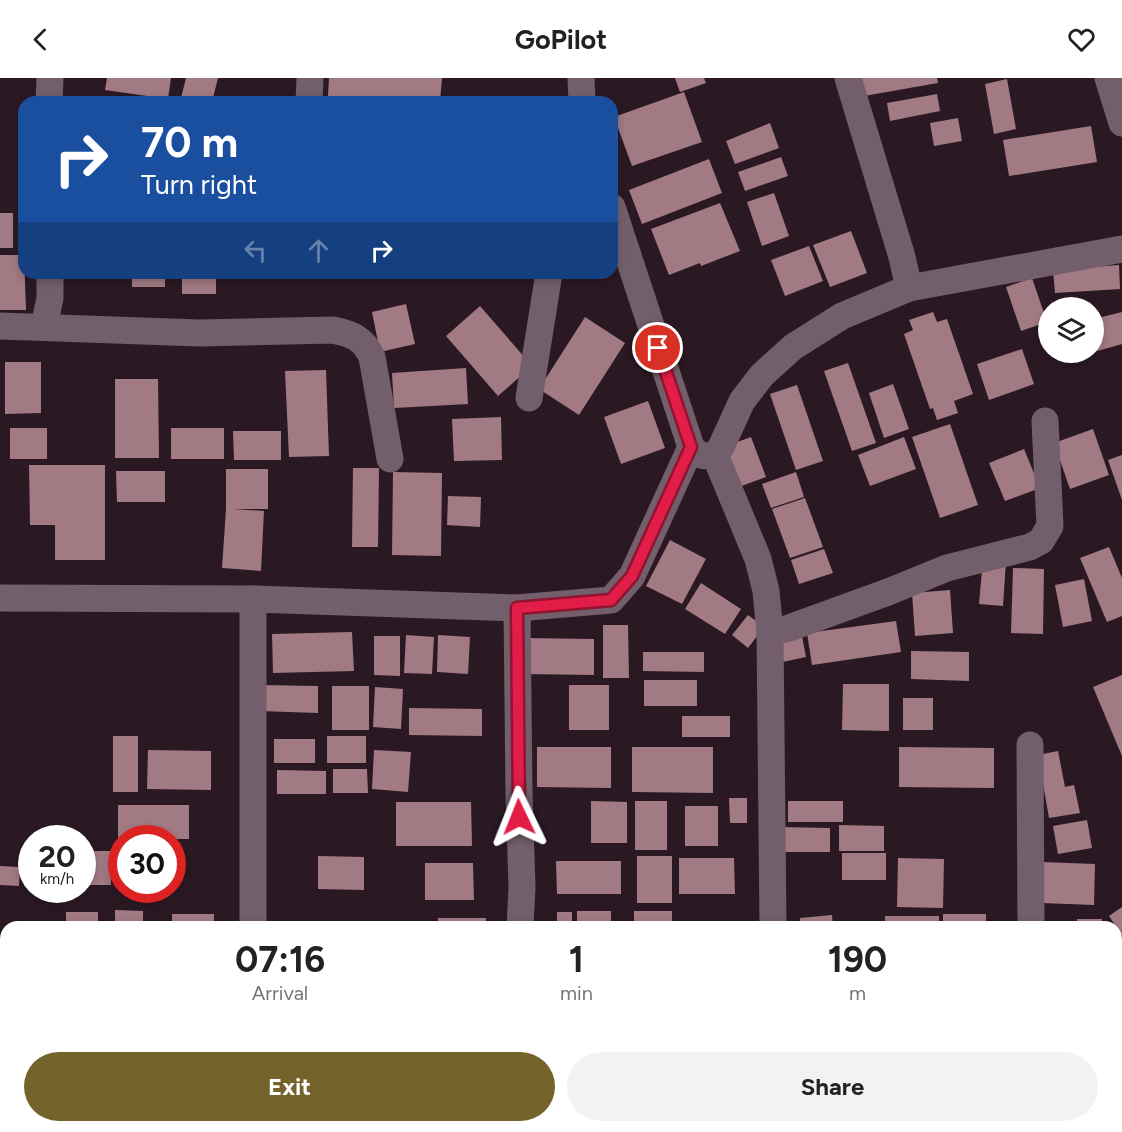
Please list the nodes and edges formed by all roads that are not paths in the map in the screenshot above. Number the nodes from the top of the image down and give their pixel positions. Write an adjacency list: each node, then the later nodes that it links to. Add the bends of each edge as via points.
1 (50, 78): 6 (street)
2 (310, 78): 7 (street)
3 (581, 78): 8 (street)
4 (848, 78): 14 (street)
5 (1108, 78): 9 (street)
6 (49, 96)
7 (309, 96)
8 (582, 96)
9 (1122, 123)
10 (618, 223): 19 (street)
11 (1122, 249): 14 (street)
12 (50, 279): 16 (street)
13 (548, 279): 17 (street)
14 (909, 288): 19 (street, via 842,316 793,347 762,375 742,401 721,447)
15 (0, 326): 16 (street)
16 (44, 327): 20 (street, via 200,333 333,330 354,335 372,357)
17 (529, 398)
18 (1045, 421): 24 (street, via 1050,526 1041,541 947,567)
19 (703, 451): 23 (street, via 632,576 611,600); 24 (street, via 758,559)
20 (390, 459)
21 (0, 598): 22 (street)
22 (253, 599): 23 (street); 26 (street)
23 (517, 608): 27 (street)
24 (770, 633): 28 (street)
25 (1030, 745): 29 (street)
26 (253, 921)
27 (520, 921)
28 (773, 921)
29 (1031, 921)

